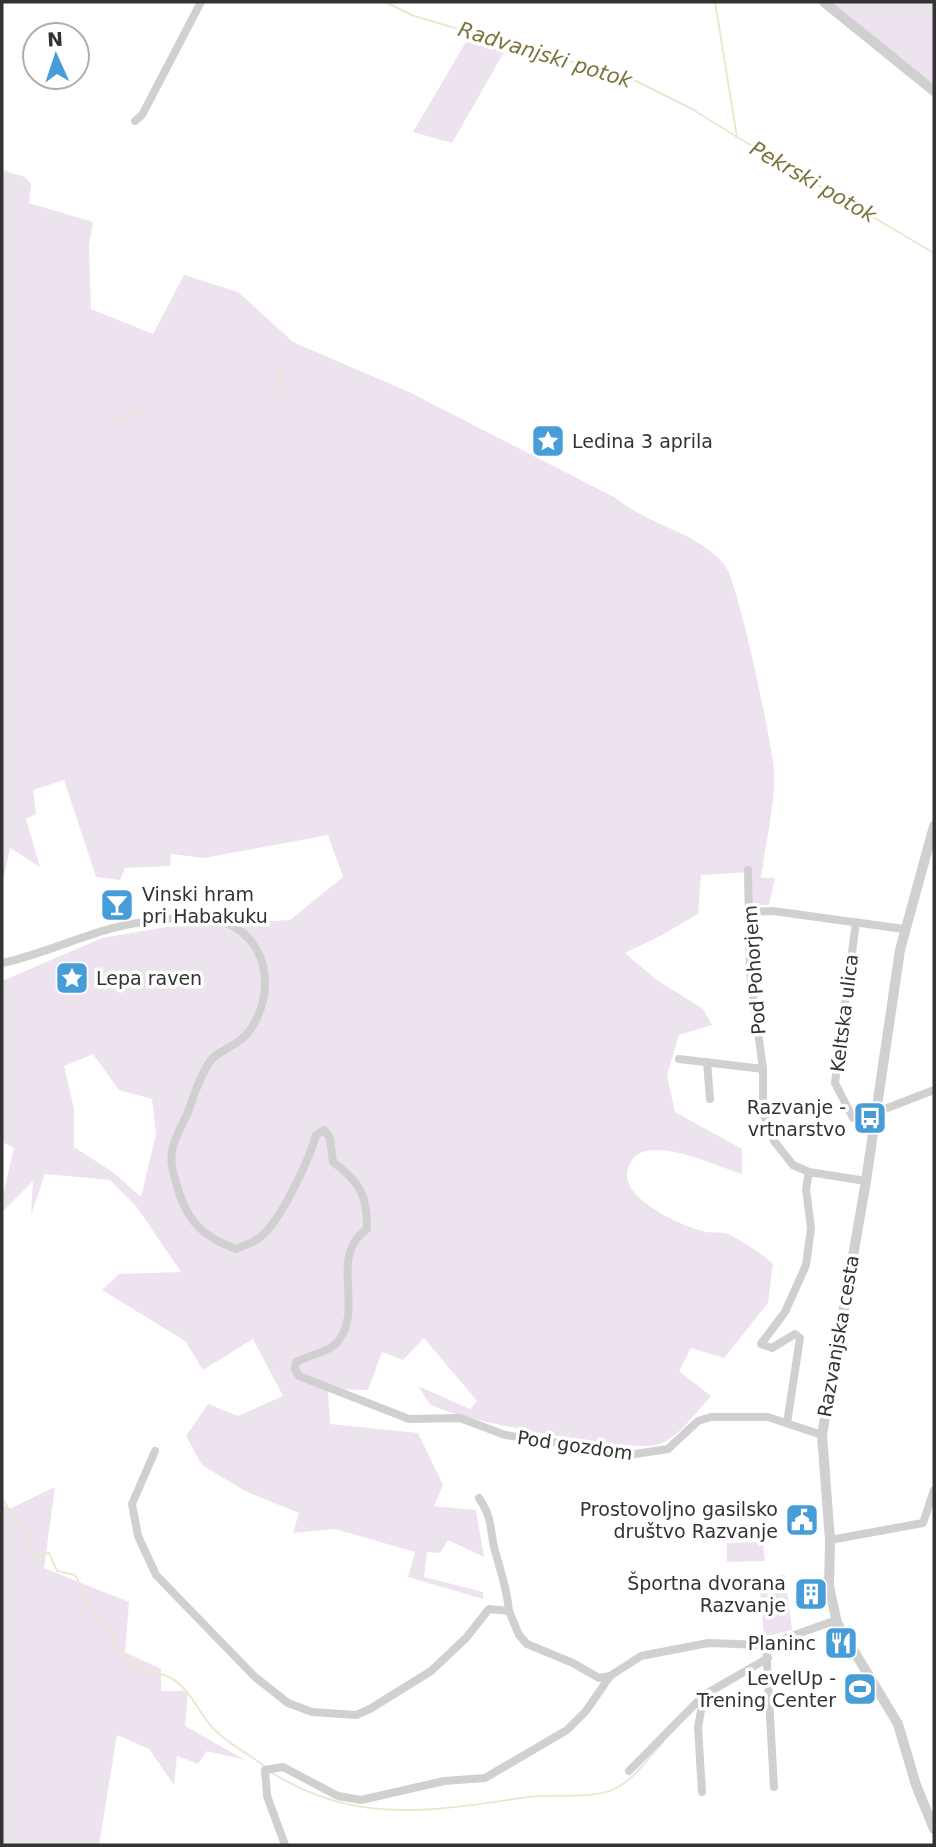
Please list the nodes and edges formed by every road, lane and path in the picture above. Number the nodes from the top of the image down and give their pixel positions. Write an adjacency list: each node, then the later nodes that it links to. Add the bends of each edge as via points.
1 (201, 2): 4 (street)
2 (824, 2): 3 (street)
3 (934, 91)
4 (135, 121)
5 (934, 826): 9 (street, Razvanjska cesta)
6 (748, 870): 7 (street, Pod Pohorjem)
7 (748, 912): 8 (street); 13 (street, Pod Pohorjem, via 750,972)
8 (856, 922): 9 (street); 16 (street, Keltska ulica, via 835,1083 853,1118)
9 (904, 929): 16 (street, Razvanjska cesta)
10 (2, 963): 19 (street, Pod gozdom, via 109,928 143,922 208,918 245,933 264,965 266,995 244,1041 210,1060 172,1150 172,1168 183,1210 202,1232 236,1249 258,1240 273,1223 312,1152 316,1135 324,1130 330,1138 332,1162 355,1178 367,1209 367,1229 357,1236 347,1256 346,1325 338,1342 296,1362 299,1376 409,1419 460,1418 505,1435 635,1454 668,1449 698,1421 711,1417 768,1417)
11 (679, 1059): 12 (street)
12 (707, 1062): 13 (street); 15 (street)
13 (763, 1069): 17 (street, Pod Pohorjem, via 763,1113 774,1141 793,1166)
14 (934, 1090): 16 (street)
15 (710, 1099)
16 (877, 1113): 18 (street, Razvanjska cesta)
17 (808, 1172): 18 (street, Pod Pohorjem); 19 (street, via 808,1255 785,1312 761,1344 772,1348 795,1334 800,1338)
18 (866, 1181): 20 (street, Razvanjska cesta)
19 (787, 1423): 20 (street, Pod gozdom)
20 (822, 1435): 24 (street, Razvanjska cesta)
21 (155, 1451): 25 (street, via 132,1504 138,1536 156,1576 255,1677 288,1703 312,1712 356,1715 431,1671 466,1639 489,1609)
22 (934, 1490): 24 (street, via 923,1523)
23 (479, 1498): 25 (street, via 494,1531)
24 (830, 1539): 26 (street, Razvanjska cesta)
25 (509, 1611): 29 (street, via 527,1644 599,1678)
26 (834, 1622): 27 (street); 34 (street, Razvanjska cesta, via 898,1724 916,1785)
27 (766, 1645): 28 (street); 29 (street, via 687,1645 641,1656)
28 (768, 1658): 30 (street); 32 (street)
29 (610, 1676): 36 (street, via 586,1711 566,1730 485,1778 444,1781 361,1800 338,1796 283,1767 269,1769 267,1796)
30 (704, 1695): 31 (street); 33 (street, via 698,1727)
31 (629, 1771)
32 (774, 1787)
33 (702, 1792)
34 (933, 1818): 35 (street, Razvanjska cesta)
35 (934, 1829)
36 (285, 1845)

